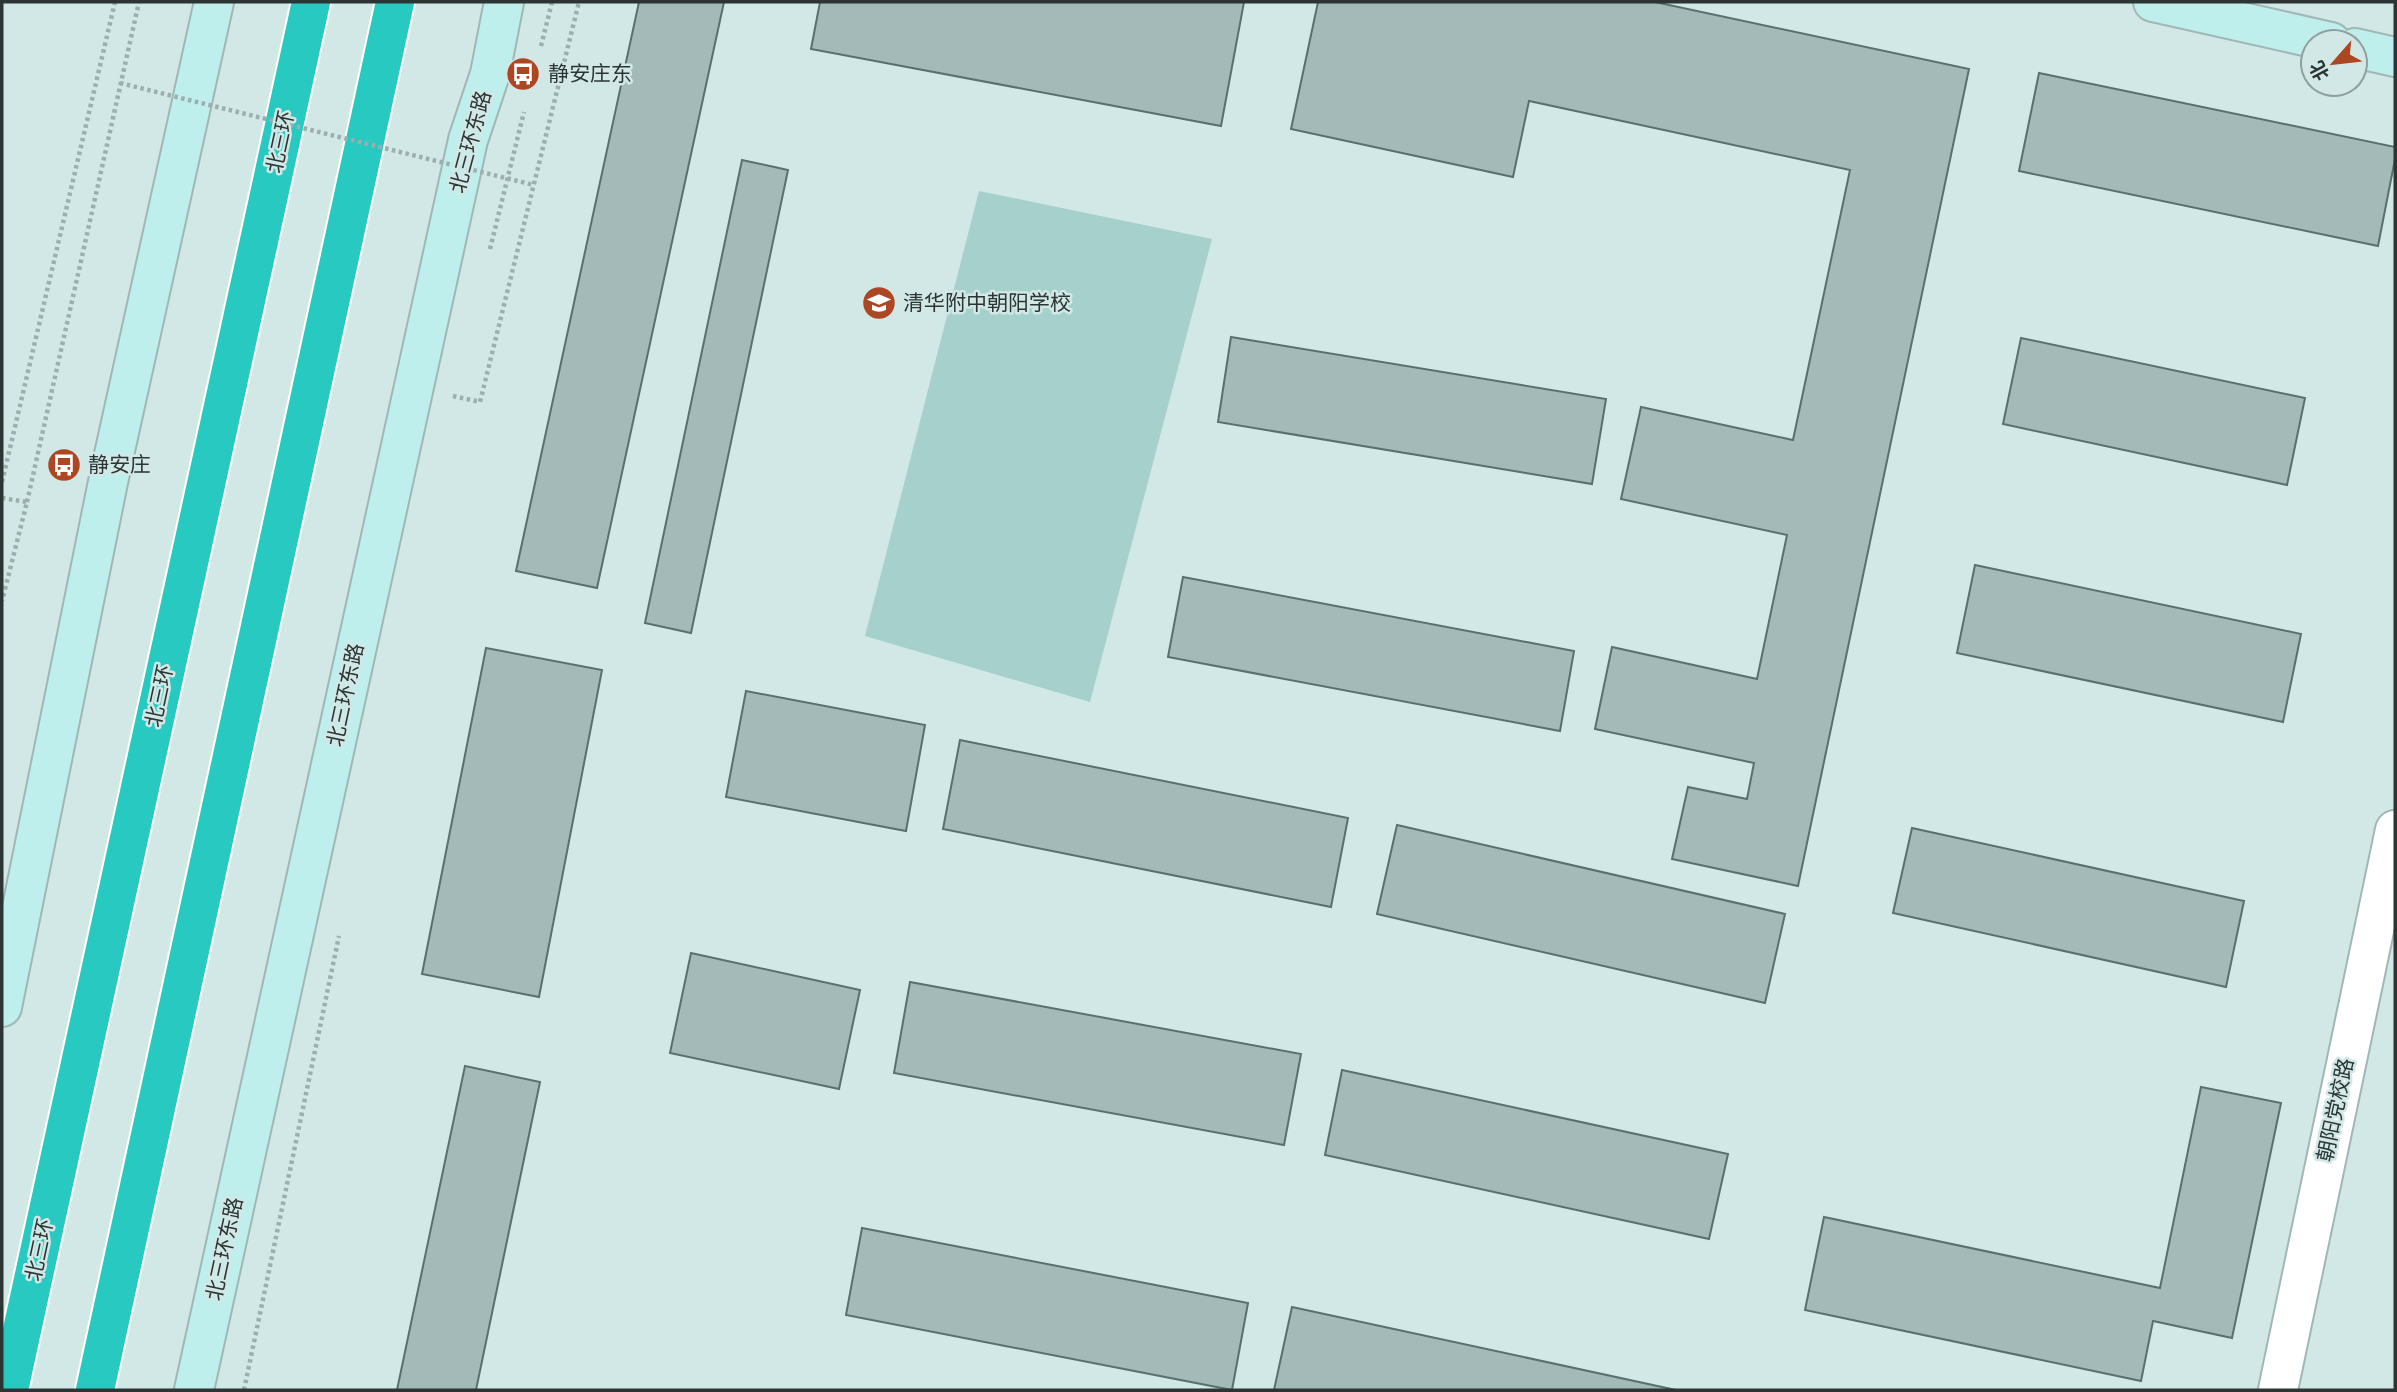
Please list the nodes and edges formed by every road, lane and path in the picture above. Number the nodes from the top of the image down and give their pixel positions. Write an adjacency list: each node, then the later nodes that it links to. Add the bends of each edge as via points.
1 (115, 2): 22 (path)
2 (139, 2): 15 (path)
3 (214, 2): 27 (street, via 108,482)
4 (311, 2): 28 (highway, 北三环)
5 (408, 2): 10 (highway)
6 (504, 2): 30 (street, 北三环东路, via 490,74 468,139)
7 (552, 2): 12 (path)
8 (579, 2): 17 (path)
9 (2153, 2): 11 (street)
10 (391, 20): 29 (highway)
11 (2299, 35)
12 (540, 51)
13 (2369, 51): 14 (street)
14 (2395, 57)
15 (120, 83): 17 (path, bridge); 24 (path)
16 (527, 100): 18 (path)
17 (534, 184): 21 (path)
18 (488, 254)
19 (456, 383): 20 (path)
20 (453, 396)
21 (480, 402)
22 (2, 482)
23 (2, 498): 24 (path)
24 (27, 502): 25 (path)
25 (2, 601)
26 (2395, 830): 31 (street, 朝阳党校路)
27 (2, 1007)
28 (9, 1390)
29 (95, 1390)
30 (194, 1390)
31 (2278, 1390)

